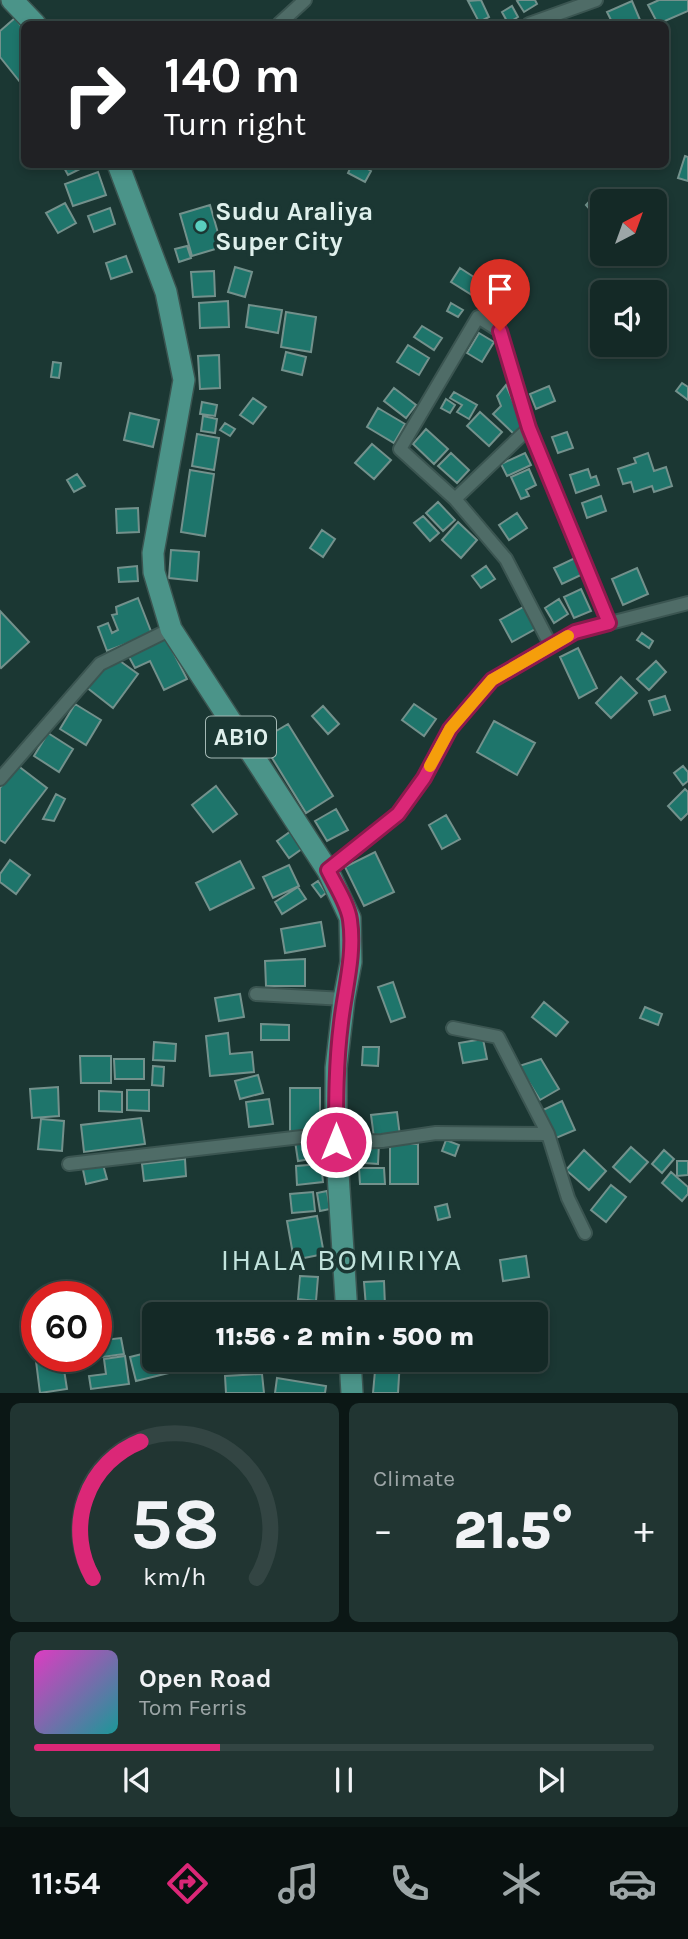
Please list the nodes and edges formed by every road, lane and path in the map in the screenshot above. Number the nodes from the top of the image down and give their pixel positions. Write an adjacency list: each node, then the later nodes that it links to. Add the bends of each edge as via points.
1 (12, 0): 4 (main road)
2 (305, 0): 5 (street)
3 (596, 0): 6 (street)
4 (32, 21)
5 (282, 21)
6 (536, 21)
7 (120, 168): 12 (main road, AB10, via 166,292 184,380 153,553)
8 (529, 428): 9 (street); 9 (street, via 500,331 478,317 400,449); 11 (street)
9 (455, 499): 13 (street, via 506,559)
10 (688, 603): 11 (street)
11 (609, 623): 13 (street, via 575,632)
12 (171, 629): 14 (street, via 100,664); 15 (main road, AB10)
13 (551, 646): 15 (street, via 492,680 450,729 398,814)
14 (0, 779)
15 (328, 870): 17 (main road, AB10, via 350,918 351,962)
16 (256, 994): 17 (street)
17 (344, 999): 20 (main road, AB10, via 336,1068)
18 (453, 1028): 19 (street, via 498,1037)
19 (548, 1134): 20 (street, via 436,1133 382,1141); 22 (street)
20 (336, 1138): 21 (street); 23 (main road, AB10)
21 (69, 1164)
22 (584, 1233)
23 (346, 1302)
24 (350, 1372): 25 (main road)
25 (352, 1393)

